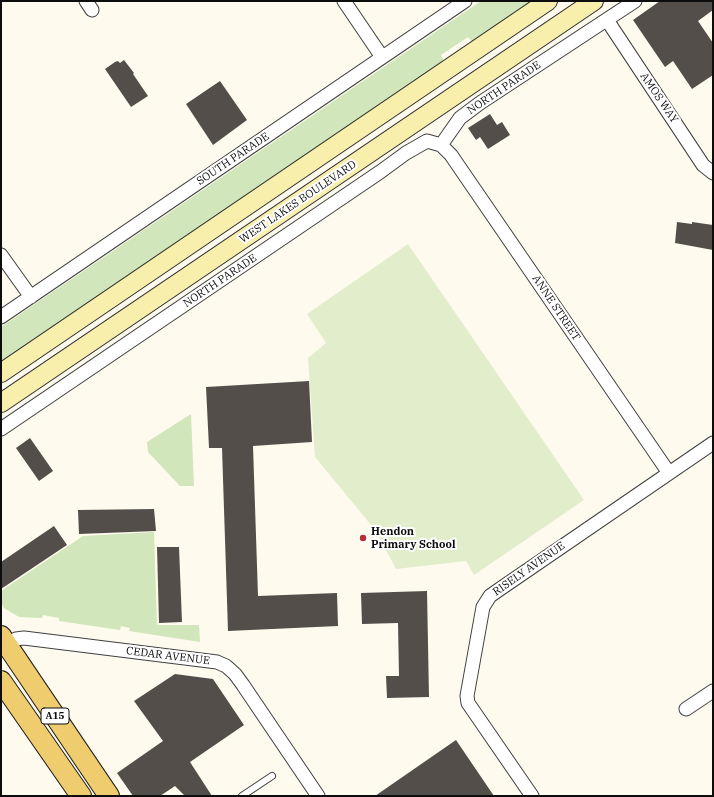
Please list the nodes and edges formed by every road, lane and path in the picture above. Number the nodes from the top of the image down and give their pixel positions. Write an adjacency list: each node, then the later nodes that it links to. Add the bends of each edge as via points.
1 (344, 1): 7 (street)
2 (465, 1): 7 (street, SOUTH PARADE)
3 (548, 1): 15 (main road)
4 (594, 1): 9 (main road, WEST LAKES BOULEVARD)
5 (635, 1): 6 (street, NORTH PARADE)
6 (607, 20): 8 (street, NORTH PARADE, via 465,114); 11 (street, AMOS WAY, via 703,165)
7 (382, 57): 13 (street, SOUTH PARADE)
8 (441, 145): 10 (street, NORTH PARADE, via 427,141); 21 (street, ANNE STREET, via 451,155)
9 (353, 165): 10 (street); 16 (main road, WEST LAKES BOULEVARD)
10 (380, 172): 17 (street, NORTH PARADE)
11 (713, 173)
12 (1, 255): 13 (street)
13 (30, 297): 14 (street, SOUTH PARADE)
14 (1, 317)
15 (1, 373)
16 (36, 380): 17 (street); 18 (main road, WEST LAKES BOULEVARD)
17 (60, 390): 19 (street, NORTH PARADE)
18 (1, 403)
19 (1, 430)
20 (713, 443): 21 (street, RISELY AVENUE)
21 (669, 473): 31 (street, RISELY AVENUE, via 490,596 483,606 466,696 468,703)
22 (3, 642): 28 (main road, A15); 30 (street, CEDAR AVENUE, via 24,638 217,662 226,666 243,685)
23 (1, 681): 27 (main road, A15)
24 (713, 690): 25 (street)
25 (686, 709)
26 (272, 776): 29 (lane)
27 (81, 796)
28 (110, 796)
29 (242, 796)
30 (318, 796)
31 (532, 796)

